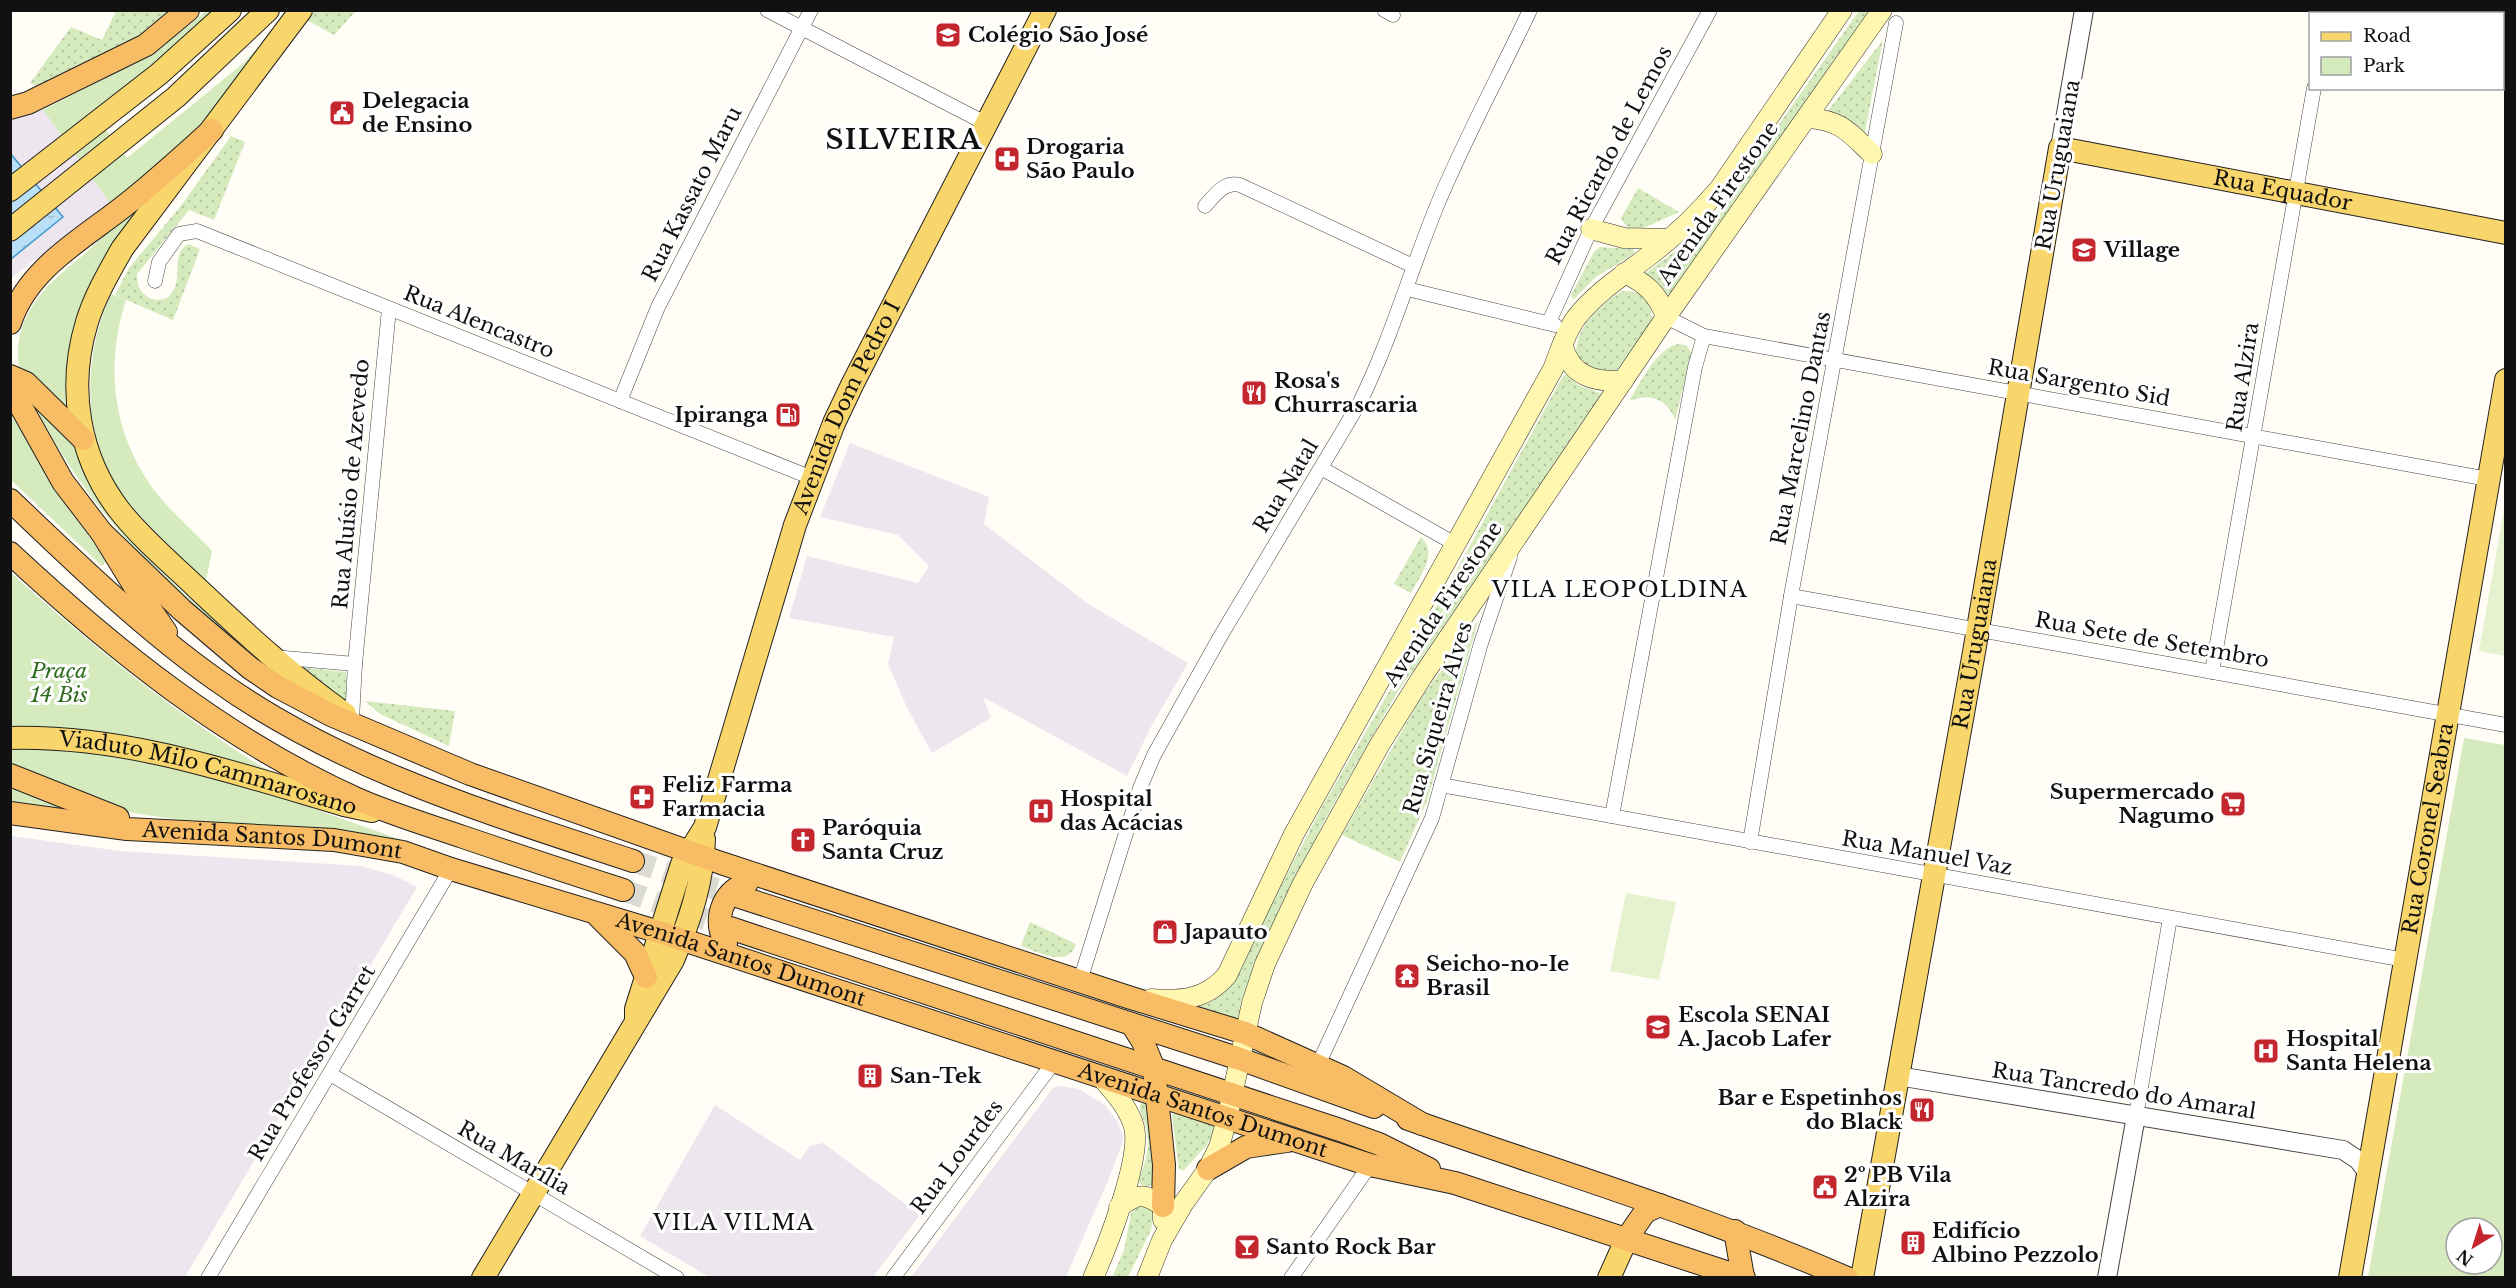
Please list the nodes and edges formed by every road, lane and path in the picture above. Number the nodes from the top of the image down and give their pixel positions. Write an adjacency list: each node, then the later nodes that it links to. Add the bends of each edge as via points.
1 (188, 10): 15 (highway, via 146,45)
2 (230, 10): 21 (main road, via 119,106)
3 (268, 10): 25 (main road, via 136,131)
4 (301, 10): 18 (main road)
5 (767, 10): 13 (street)
6 (811, 10): 13 (street, Rua Kassato Maru)
7 (1045, 10): 17 (main road, Avenida Dom Pedro I)
8 (1530, 10): 28 (street, Rua Natal, via 1447,182)
9 (1710, 10): 24 (street, Rua Ricardo de Lemos)
10 (1842, 10): 27 (main road, Avenida Firestone, via 1720,188)
11 (2085, 10): 19 (street, Rua Uruguaiana)
12 (1889, 17): 16 (main road, Avenida Firestone); 20 (street, Rua Marcelino Dantas)
13 (802, 28): 17 (street); 44 (street, Rua Kassato Maru, via 658,307)
14 (2314, 90): 22 (street, Rua Alzira)
15 (16, 102)
16 (1808, 118): 20 (main road, via 1828,119 1840,125); 33 (main road, Avenida Firestone)
17 (987, 124): 48 (main road, Avenida Dom Pedro I, via 852,385)
18 (212, 130): 35 (highway, via 127,204 54,260 24,295); 46 (main road, via 122,249 95,300 81,342 77,371)
19 (2060, 148): 22 (main road, Rua Equador); 43 (main road, Rua Uruguaiana)
20 (1872, 154): 38 (street, Rua Marcelino Dantas)
21 (10, 190)
22 (2295, 193): 26 (main road, Rua Equador); 45 (street, Rua Alzira)
23 (1205, 206): 28 (street, via 1223,187 1240,185)
24 (1591, 229): 27 (main road, via 1624,238); 34 (street, Rua Ricardo de Lemos)
25 (10, 230)
26 (2505, 233)
27 (1669, 239): 29 (main road, Avenida Firestone)
28 (1413, 266): 31 (street, Rua Natal)
29 (1624, 273): 33 (main road, via 1650,288 1661,301); 37 (main road, Avenida Firestone, via 1591,300)
30 (155, 282): 32 (street, Rua Alencastro, via 159,262 179,234 197,231)
31 (1407, 290): 34 (street); 47 (street, Rua Natal, via 1371,379)
32 (389, 309): 44 (street, Rua Alencastro); 59 (street, Rua Aluísio de Azevedo)
33 (1666, 317): 36 (street, Rua Sargento Sid); 41 (main road, Avenida Firestone)
34 (1549, 322): 37 (street)
35 (10, 323)
36 (1704, 336): 38 (street, Rua Sargento Sid); 68 (street, via 1695,367)
37 (1565, 339): 41 (main road, via 1566,357 1582,375 1603,382); 53 (main road, Avenida Firestone, via 1553,369)
38 (1836, 360): 43 (street, Rua Sargento Sid); 55 (street, Rua Marcelino Dantas)
39 (10, 375): 46 (highway, via 26,383)
40 (2505, 380): 49 (main road, Rua Coronel Seabra)
41 (1623, 381): 52 (main road, Avenida Firestone)
42 (10, 387): 51 (highway, via 57,472)
43 (2019, 393): 45 (street, Rua Sargento Sid); 56 (main road, Rua Uruguaiana)
44 (620, 401): 48 (street, Rua Alencastro)
45 (2255, 436): 49 (street, Rua Sargento Sid); 60 (street, Rua Alzira)
46 (83, 439): 58 (main road, via 100,482 121,512)
47 (1321, 468): 53 (street); 88 (street, Rua Natal, via 1154,754)
48 (812, 478): 73 (main road, Avenida Dom Pedro I)
49 (2488, 479): 61 (main road, Rua Coronel Seabra)
50 (10, 500): 57 (highway, via 115,600)
51 (102, 533): 57 (highway); 62 (highway, via 250,668 309,704)
52 (1514, 543): 66 (street, Rua Siqueira Alves); 92 (main road, Avenida Firestone, via 1407,699 1332,828 1265,964)
53 (1456, 545): 89 (main road, Avenida Firestone, via 1300,824 1227,975 1211,990 1188,999)
54 (10, 553): 69 (highway, Avenida Santos Dumont, via 110,642 193,706 319,780)
55 (1791, 596): 56 (street, Rua Sete de Setembro); 72 (street, Rua Marcelino Dantas)
56 (1978, 630): 60 (street, Rua Sete de Setembro); 76 (main road, Rua Uruguaiana)
57 (180, 653): 74 (highway, via 255,705 380,772)
58 (270, 657): 59 (street); 62 (main road)
59 (355, 664): 62 (street, Rua Aluísio de Azevedo)
60 (2212, 672): 61 (street, Rua Sete de Setembro)
61 (2448, 714): 63 (street, Rua Sete de Setembro); 86 (main road, Rua Coronel Seabra)
62 (361, 725): 70 (highway, via 470,774)
63 (2505, 725)
64 (10, 738): 69 (main road, Viaduto Milo Cammarosano, via 88,741 163,753 344,805)
65 (10, 776): 71 (highway, via 104,814)
66 (1441, 785): 68 (street, Rua Manuel Vaz); 95 (street, Rua Siqueira Alves, via 1432,818)
67 (10, 813): 71 (highway, Avenida Santos Dumont, via 127,829)
68 (1612, 816): 72 (street, Rua Manuel Vaz)
69 (404, 817): 78 (highway, Avenida Santos Dumont)
70 (619, 826): 73 (highway); 80 (highway, via 637,849 638,876 616,904)
71 (177, 831): 75 (highway, Avenida Santos Dumont, via 357,843 403,852)
72 (1750, 842): 76 (street, Rua Manuel Vaz)
73 (696, 853): 77 (highway); 83 (main road, via 682,864); 84 (main road, via 695,904)
74 (633, 861)
75 (451, 869): 80 (highway, Avenida Santos Dumont); 97 (street, Rua Professor Garret)
76 (1934, 875): 81 (street, Rua Manuel Vaz); 98 (main road, Rua Uruguaiana)
77 (766, 877): 85 (highway, via 741,885 723,903 719,914 722,937); 88 (highway)
78 (623, 890)
79 (740, 897): 91 (highway)
80 (593, 912): 83 (highway, Avenida Santos Dumont); 87 (highway, via 635,953)
81 (2170, 918): 86 (street, Rua Manuel Vaz); 102 (street)
82 (730, 928): 96 (highway, Avenida Santos Dumont)
83 (660, 932): 84 (highway, Avenida Santos Dumont); 87 (main road)
84 (682, 939): 85 (highway, Avenida Santos Dumont); 90 (main road)
85 (736, 957): 94 (highway, Avenida Santos Dumont)
86 (2405, 960): 105 (main road, Rua Coronel Seabra)
87 (646, 977): 90 (main road)
88 (1080, 981): 89 (highway)
89 (1128, 998): 92 (highway)
90 (636, 1020): 112 (main road)
91 (1132, 1026): 93 (highway); 96 (highway)
92 (1245, 1033): 93 (main road, Avenida Firestone); 95 (highway)
93 (1240, 1059): 100 (main road, Avenida Firestone); 104 (highway)
94 (1054, 1062): 99 (highway, Avenida Santos Dumont); 123 (street, Rua Lourdes)
95 (1318, 1065): 104 (highway)
96 (1154, 1069): 100 (highway, Avenida Santos Dumont); 101 (highway)
97 (330, 1074): 112 (street, Rua Marília); 120 (street, Rua Professor Garret)
98 (1898, 1076): 102 (street, Rua Tancredo do Amaral); 129 (main road, Rua Uruguaiana)
99 (1101, 1077): 101 (highway, Avenida Santos Dumont); 115 (main road, via 1130,1115 1135,1133)
100 (1232, 1095): 103 (main road, Avenida Firestone); 111 (highway, Avenida Santos Dumont, via 1379,1144)
101 (1157, 1096): 103 (highway, Avenida Santos Dumont); 114 (highway, via 1164,1165)
102 (2136, 1116): 107 (street, Rua Tancredo do Amaral); 130 (street)
103 (1227, 1119): 106 (highway, Avenida Santos Dumont); 109 (main road, Avenida Firestone)
104 (1422, 1124): 113 (highway)
105 (2377, 1125): 107 (street, via 2362,1144); 110 (main road, Rua Coronel Seabra)
106 (1291, 1140): 108 (highway, Avenida Santos Dumont); 109 (highway, via 1246,1147)
107 (2343, 1150): 110 (street)
108 (1370, 1165): 111 (highway, Avenida Santos Dumont); 126 (street)
109 (1208, 1169): 118 (main road, Avenida Firestone)
110 (2368, 1173): 131 (main road, Rua Coronel Seabra)
111 (1455, 1183): 117 (highway, Avenida Santos Dumont)
112 (533, 1193): 121 (main road); 122 (street, Rua Marília)
113 (1660, 1205): 116 (highway); 117 (highway, via 1645,1212)
114 (1163, 1206): 115 (main road, via 1138,1195); 118 (main road)
115 (1119, 1207): 124 (main road)
116 (1735, 1231): 119 (highway); 128 (highway)
117 (1627, 1238): 119 (highway, Avenida Santos Dumont); 127 (main road)
118 (1162, 1240): 125 (main road, Avenida Firestone)
119 (1743, 1277)
120 (208, 1278)
121 (483, 1278)
122 (677, 1278)
123 (893, 1278)
124 (1093, 1278)
125 (1147, 1278)
126 (1291, 1278)
127 (1609, 1278)
128 (1846, 1278)
129 (1862, 1278)
130 (2107, 1278)
131 (2350, 1278)

